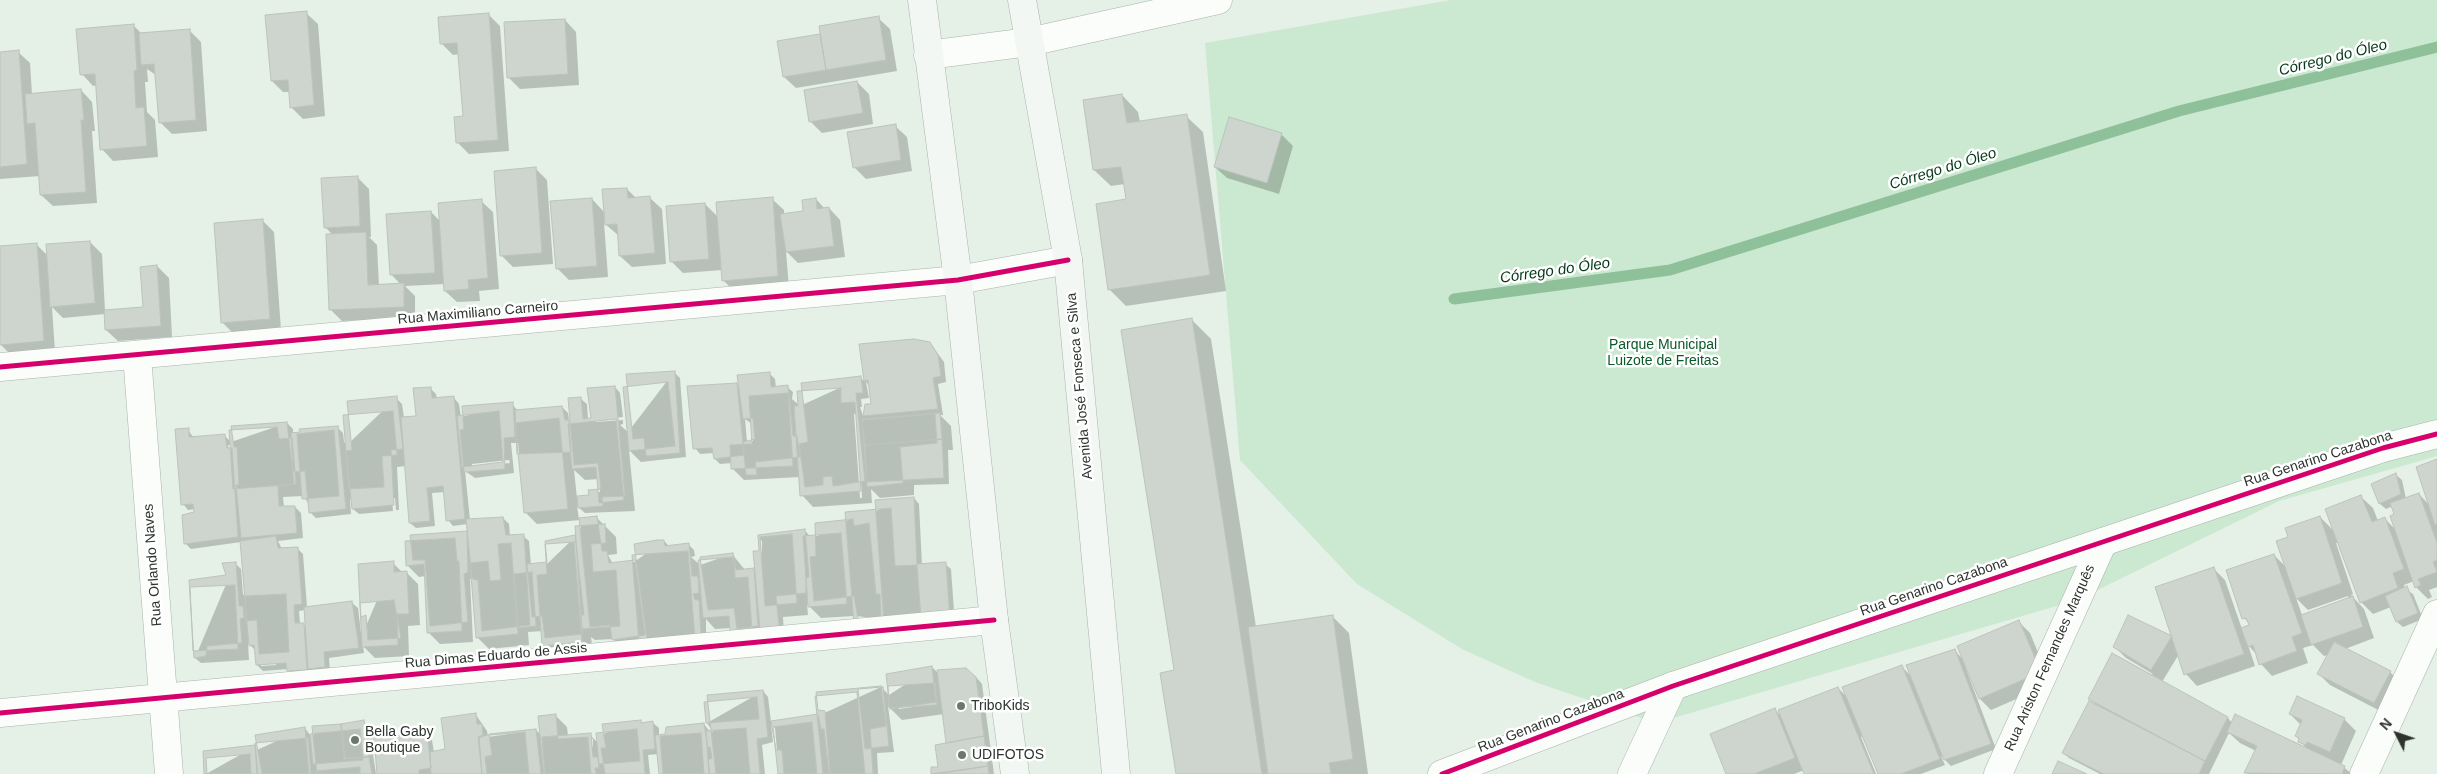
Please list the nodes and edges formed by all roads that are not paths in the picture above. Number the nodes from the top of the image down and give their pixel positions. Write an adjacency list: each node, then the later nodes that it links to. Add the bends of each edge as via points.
1 (922, 0): 5 (main road)
2 (1022, 0): 4 (main road, Avenida José Fonseca e Silva)
3 (1218, 0): 4 (street)
4 (1029, 42): 5 (street); 6 (main road, Avenida José Fonseca e Silva)
5 (928, 55): 7 (main road)
6 (1068, 260): 7 (street, Rua Maximiliano Carneiro); 19 (main road, Avenida José Fonseca e Silva)
7 (958, 280): 8 (street, Rua Maximiliano Carneiro); 13 (main road)
8 (137, 355): 9 (street, Rua Maximiliano Carneiro); 15 (street, Rua Orlando Naves)
9 (0, 367)
10 (2437, 434): 11 (street, Rua Genarino Cazabona, via 2383,448)
11 (2103, 542): 14 (street, Rua Genarino Cazabona); 22 (street, Rua Ariston Fernandes Marquês)
12 (2437, 614): 23 (street)
13 (994, 620): 15 (street, Rua Dimas Eduardo de Assis); 18 (main road)
14 (1673, 686): 20 (street, Rua Genarino Cazabona); 21 (street)
15 (163, 699): 16 (street, Rua Dimas Eduardo de Assis); 17 (street, Rua Orlando Naves)
16 (0, 713)
17 (169, 774)
18 (1016, 774)
19 (1116, 774)
20 (1442, 774)
21 (1632, 774)
22 (1998, 774)
23 (2364, 774)

